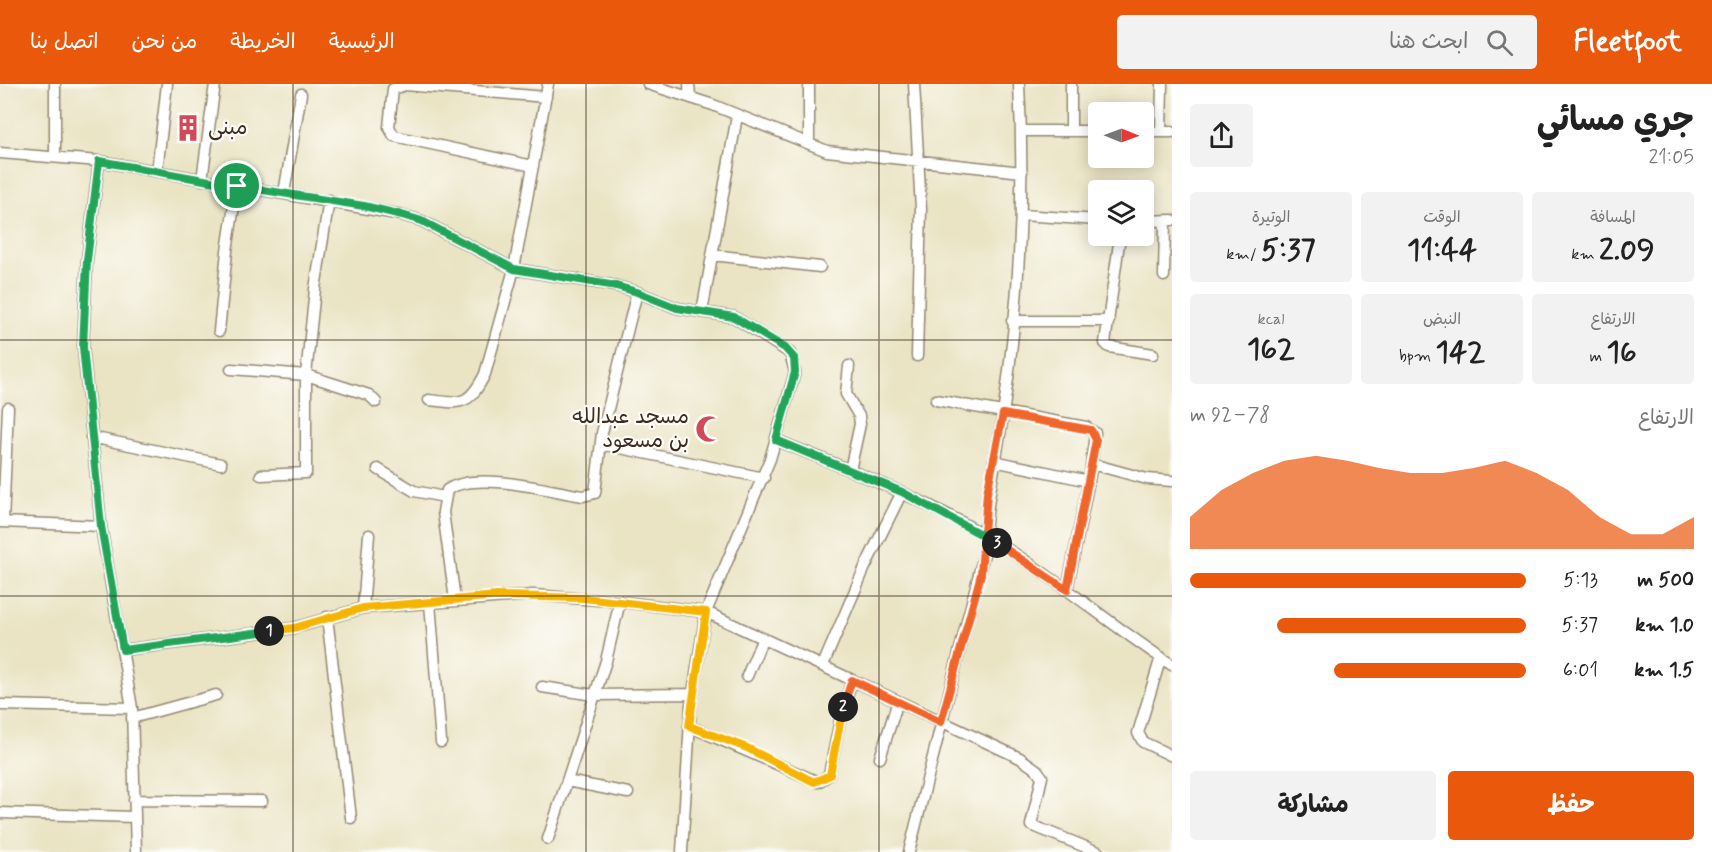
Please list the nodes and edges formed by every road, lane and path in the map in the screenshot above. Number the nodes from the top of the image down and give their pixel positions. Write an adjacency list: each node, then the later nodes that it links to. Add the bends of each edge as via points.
1 (55, 84): 22 (street)
2 (167, 84): 26 (street)
3 (214, 84): 28 (street)
4 (548, 84): 13 (street)
5 (648, 84): 14 (street)
6 (689, 84): 14 (street)
7 (809, 84): 20 (street)
8 (914, 84): 24 (street)
9 (1019, 84): 17 (street)
10 (1071, 84): 16 (street)
11 (1162, 84): 19 (street)
12 (301, 94): 30 (street)
13 (546, 97): 25 (street); 25 (street, via 405,86 393,89 389,127 394,136)
14 (690, 97): 15 (street)
15 (737, 116): 20 (street); 36 (street)
16 (1071, 130): 17 (street); 18 (street)
17 (1021, 131): 27 (street)
18 (1088, 131)
19 (1167, 132)
20 (809, 144): 24 (street, via 844,154)
21 (0, 153): 22 (street)
22 (55, 156): 23 (street)
23 (99, 161): 26 (street); 55 (street, via 87,260 83,347)
24 (919, 161): 27 (street); 46 (street)
25 (533, 166): 38 (street)
26 (157, 171): 28 (street)
27 (1022, 172): 32 (street)
28 (202, 180): 29 (street)
29 (237, 186): 30 (street); 44 (street)
30 (284, 193): 31 (street)
31 (329, 200): 38 (street, via 422,221); 49 (street)
32 (1021, 215): 33 (street); 42 (street)
33 (1088, 219)
34 (1168, 220): 39 (street)
35 (1119, 246): 43 (street)
36 (712, 255): 37 (street); 41 (street)
37 (820, 267)
38 (514, 269): 40 (street); 50 (street, via 478,389 457,404)
39 (1164, 276)
40 (637, 292): 41 (street, via 677,308); 57 (street)
41 (702, 312): 56 (street, via 734,317 785,348 794,358 795,372)
42 (1012, 321): 43 (street); 54 (street)
43 (1109, 321): 45 (street, via 1107,345)
44 (219, 331)
45 (1153, 354)
46 (917, 356)
47 (849, 366): 62 (street, via 846,394 857,410 860,424)
48 (231, 369): 49 (street)
49 (306, 375): 52 (street, via 369,395); 63 (street, via 306,473)
50 (429, 400)
51 (936, 400): 54 (street)
52 (376, 402)
53 (9, 408): 69 (street)
54 (1003, 414): 58 (street); 60 (street, via 1091,430 1096,440)
55 (91, 436): 59 (street); 70 (street)
56 (776, 440): 62 (street); 64 (street)
57 (601, 444): 64 (street); 68 (street, via 597,488 590,495 555,492 529,484 464,483 447,490)
58 (994, 461): 65 (street); 72 (street)
59 (221, 465)
60 (1092, 465): 65 (street); 66 (street)
61 (378, 469): 68 (street, via 414,491)
62 (850, 470): 67 (street)
63 (261, 475)
64 (764, 478): 78 (street)
65 (1089, 481): 73 (street)
66 (1172, 482)
67 (902, 492): 72 (street); 83 (street)
68 (444, 497): 74 (street, via 442,512)
69 (2, 522): 70 (street)
70 (101, 526): 81 (street)
71 (369, 535): 77 (street)
72 (984, 535): 73 (street); 94 (street, via 981,574)
73 (1067, 590): 82 (street)
74 (455, 600): 75 (street, via 533,595); 76 (street)
75 (620, 601): 78 (street); 90 (street, via 612,642)
76 (430, 603): 77 (street); 96 (street)
77 (363, 608): 79 (street)
78 (706, 612): 80 (street); 88 (street)
79 (327, 617): 81 (street, via 294,628); 105 (street)
80 (763, 638): 83 (street); 85 (street)
81 (123, 650): 93 (street)
82 (1161, 657): 84 (street); 97 (street, via 1138,733 1143,742)
83 (823, 665): 86 (street)
84 (1172, 665)
85 (747, 676)
86 (852, 680): 91 (street); 95 (street, via 830,775 818,782)
87 (542, 687): 90 (street)
88 (692, 694): 90 (street); 95 (street)
89 (216, 695): 93 (street)
90 (594, 695): 99 (street)
91 (898, 701): 94 (street); 98 (street)
92 (0, 705): 93 (street)
93 (132, 713): 101 (street)
94 (941, 722): 109 (street); 110 (street, via 1020,758 1037,770 1042,783 1031,825)
95 (689, 726): 108 (street)
96 (441, 742)
97 (1172, 756)
98 (880, 758)
99 (567, 781): 100 (street); 106 (street)
100 (628, 793)
101 (134, 800): 102 (street); 104 (street)
102 (262, 801)
103 (0, 813): 104 (street)
104 (134, 817): 107 (street)
105 (351, 819)
106 (548, 839)
107 (136, 852)
108 (681, 852)
109 (909, 852)
110 (1098, 852)

